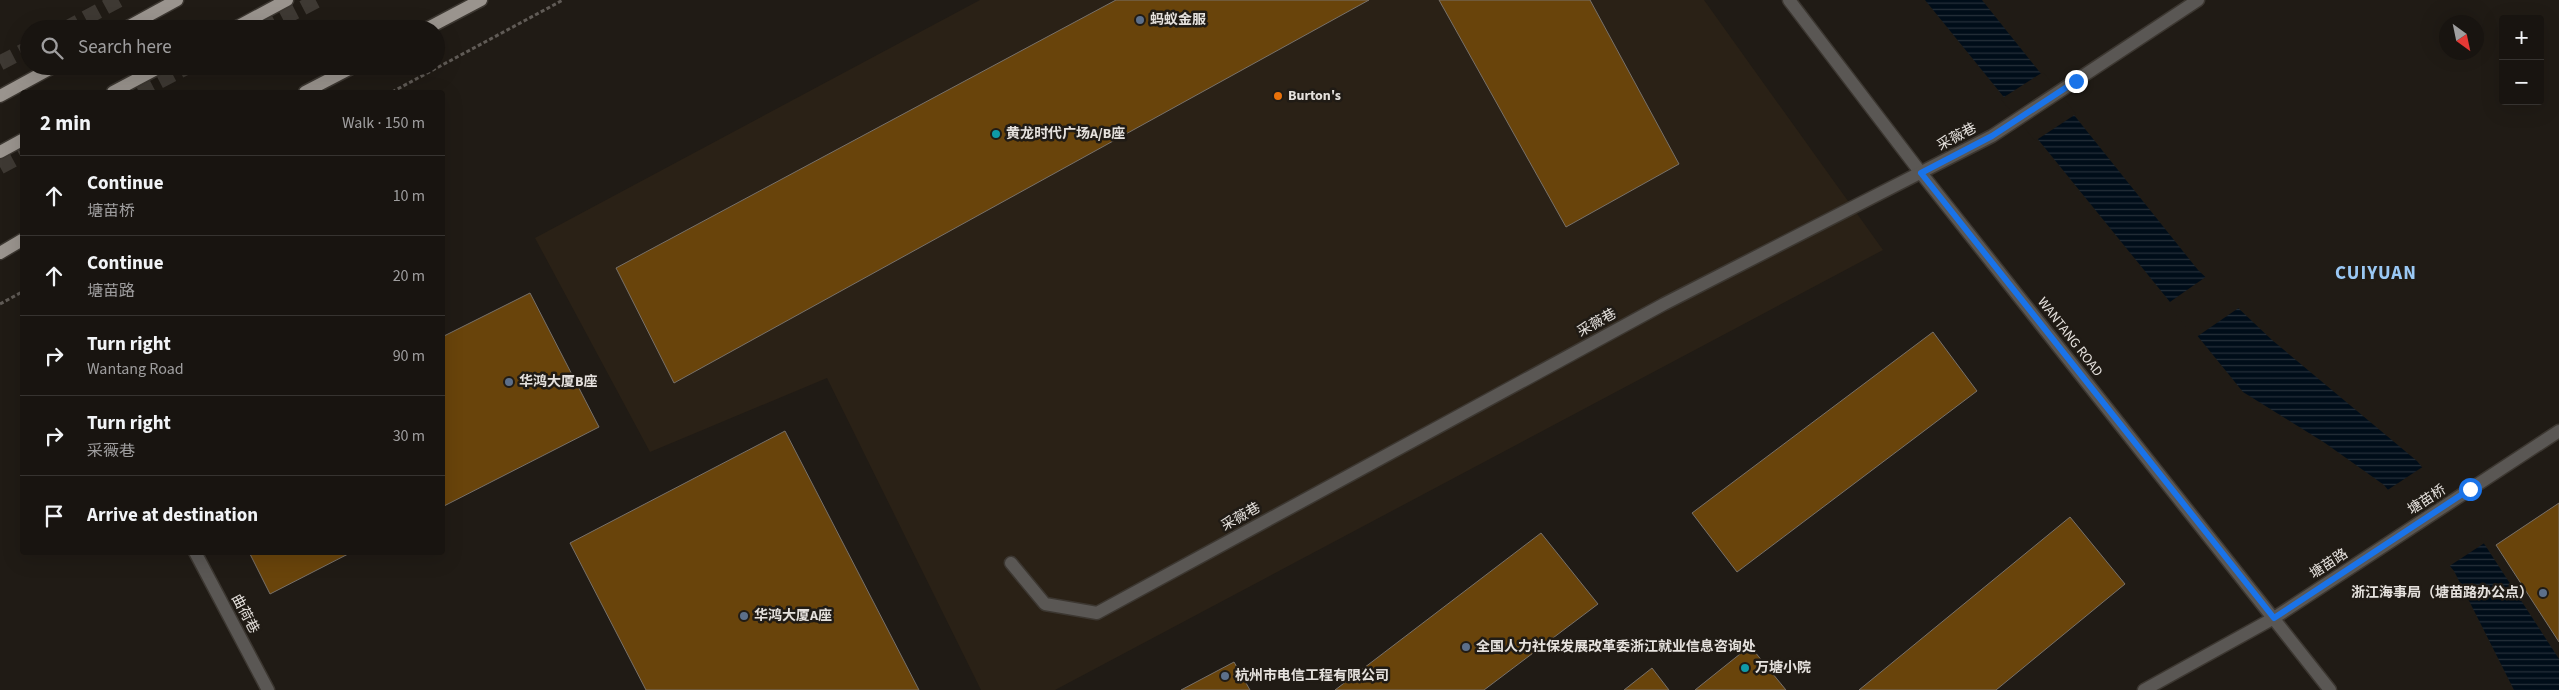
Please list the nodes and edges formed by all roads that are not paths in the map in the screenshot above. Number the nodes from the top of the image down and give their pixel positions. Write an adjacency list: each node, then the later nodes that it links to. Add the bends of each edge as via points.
1 (177, 0): 6 (main road)
2 (287, 0): 7 (main road)
3 (481, 0): 8 (main road)
4 (1789, 0): 17 (street, WANTANG ROAD)
5 (2198, 0): 17 (street, 采薇巷, via 1992,136)
6 (140, 20)
7 (250, 20)
8 (443, 20)
9 (38, 75): 14 (main road)
10 (145, 75): 12 (main road)
11 (338, 75): 13 (main road)
12 (117, 90)
13 (309, 90)
14 (0, 96)
15 (20, 141): 16 (main road)
16 (0, 152)
17 (1921, 173): 23 (street, 采薇巷, via 1664,304 1096,613 1045,604); 24 (street, WANTANG ROAD)
18 (20, 241): 19 (main road)
19 (0, 253)
20 (2559, 431): 21 (street, 塘苗桥)
21 (2400, 535): 24 (street, 塘苗路)
22 (197, 555): 25 (street, 曲荷巷)
23 (1011, 564)
24 (2274, 618): 26 (street, 塘苗路); 27 (street, WANTANG ROAD)
25 (268, 690)
26 (2144, 690)
27 (2330, 690)

